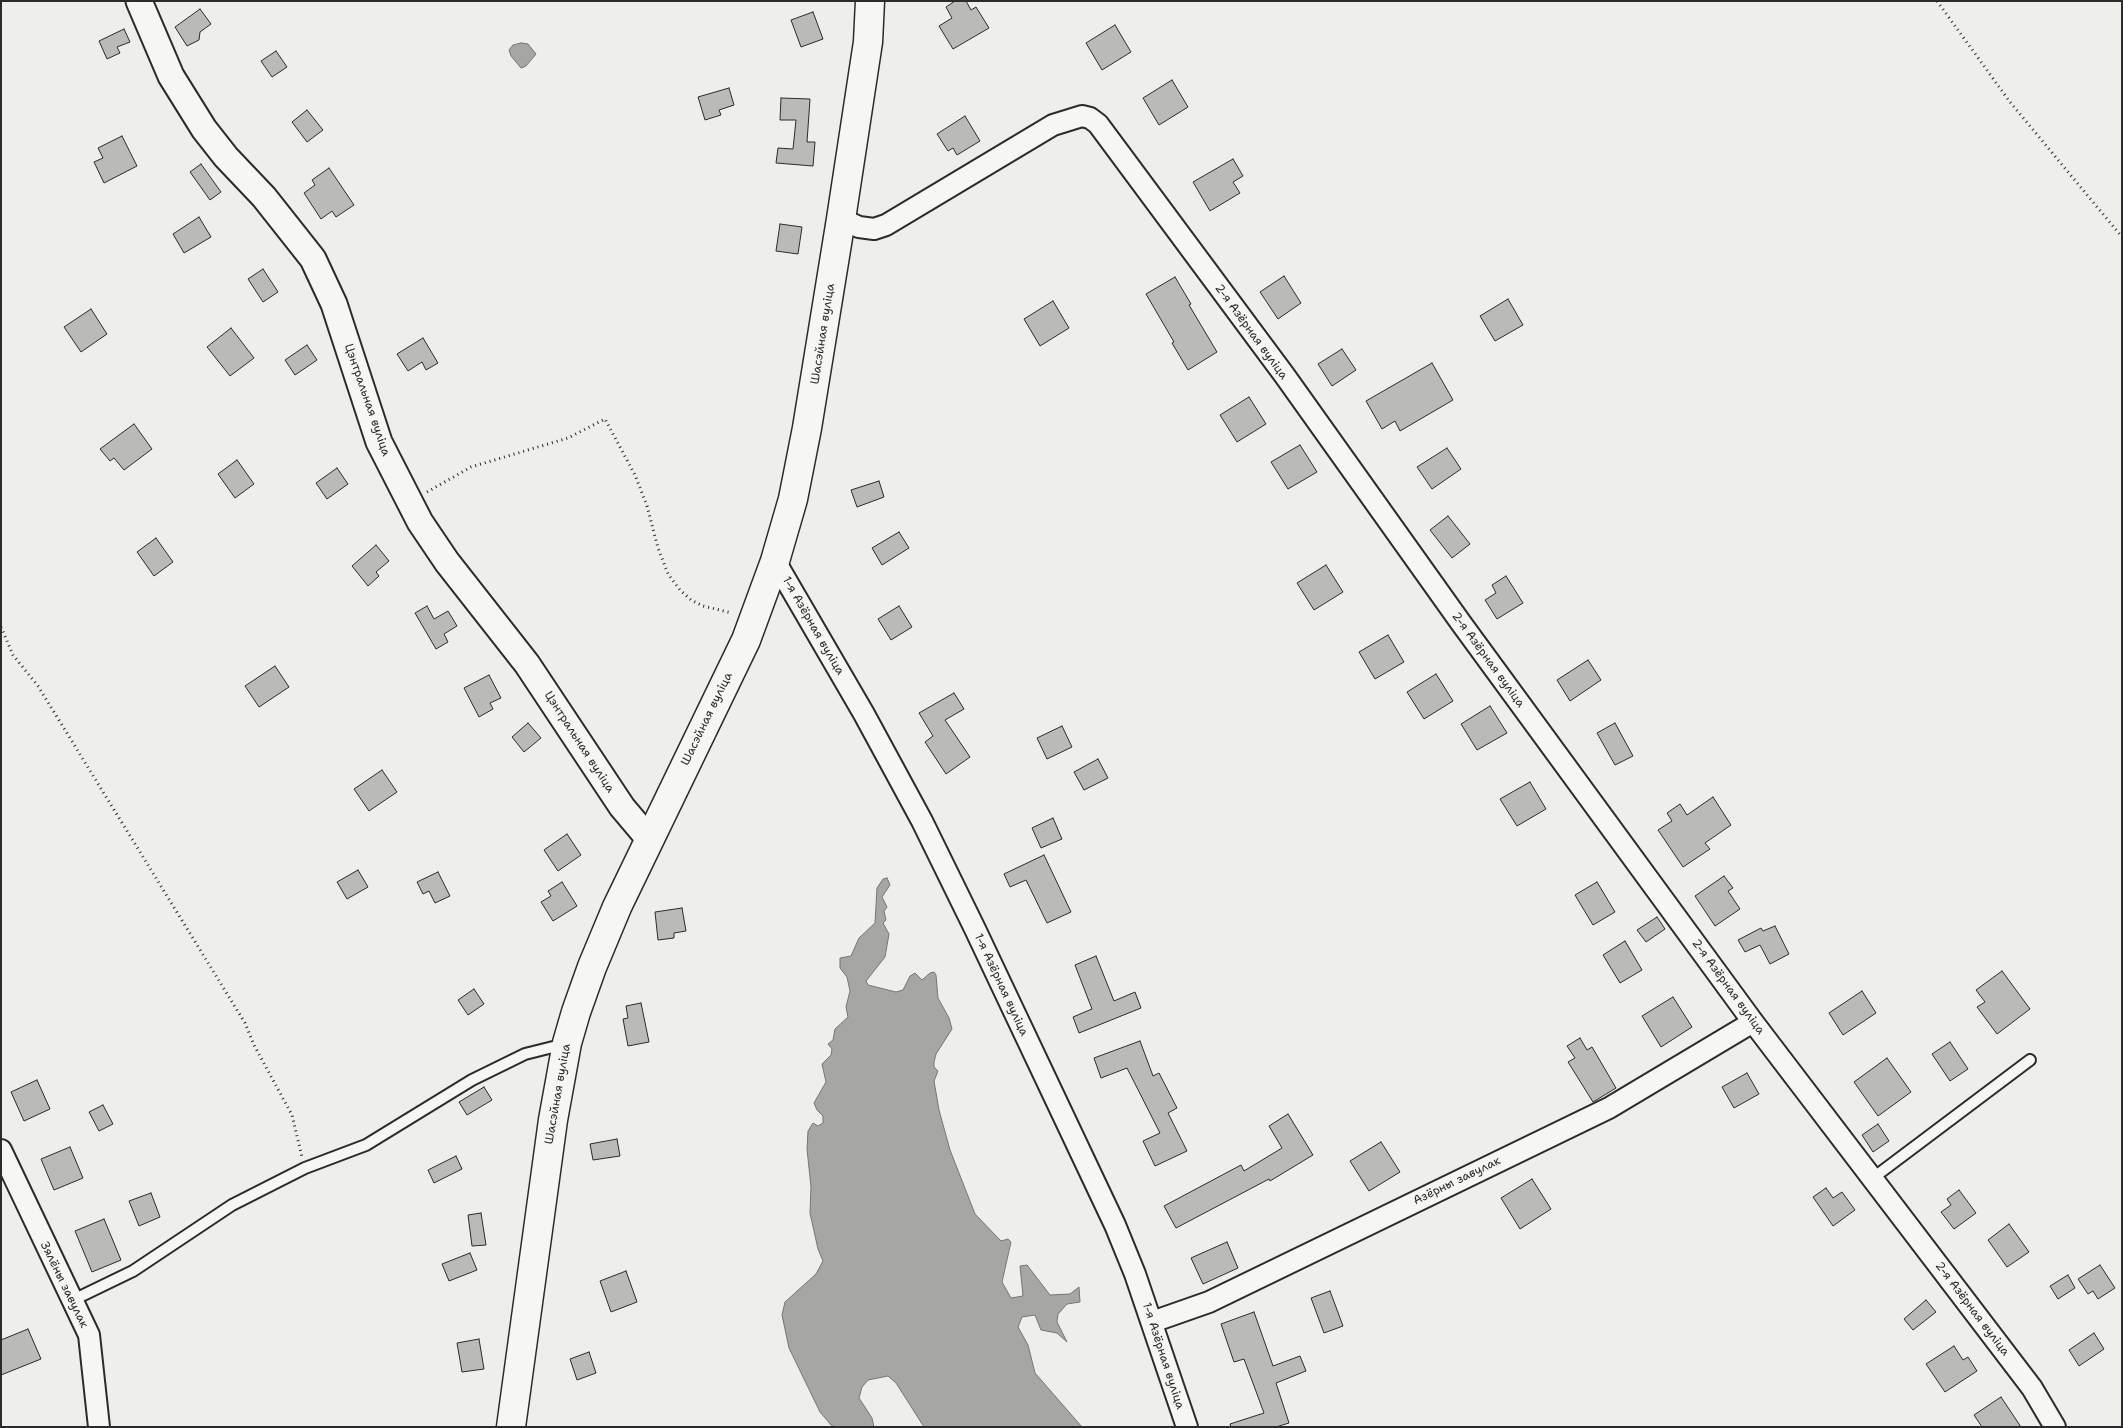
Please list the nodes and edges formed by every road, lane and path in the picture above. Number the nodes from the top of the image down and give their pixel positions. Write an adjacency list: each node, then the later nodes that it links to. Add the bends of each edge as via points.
1 (139, 1): 6 (street, Цэнтральная вуліца, via 171,76 204,130 264,197 313,259 334,304 379,442)
2 (870, 1): 4 (main road, Шасэйная вуліца, via 868,42)
3 (1937, 1): 5 (path, via 2010,102)
4 (841, 219): 7 (main road, Шасэйная вуліца, via 807,428 793,498); 11 (street, 2-я Азёрная вуліца, via 858,227 874,229 886,225 1053,125 1082,116 1098,124)
5 (2122, 237)
6 (409, 502): 8 (path, via 471,467 568,438 604,419 635,475 668,574 691,600); 10 (street, Цэнтральная вуліца, via 439,550 527,664 622,807)
7 (775, 561): 8 (main road, Шасэйная вуліца); 18 (street, 1-я Азёрная вуліца, via 922,821 1115,1225)
8 (754, 621): 10 (main road, Шасэйная вуліца)
9 (1, 627): 15 (path, via 13,655 38,686 246,1023 254,1045 292,1115)
10 (649, 839): 12 (main road, Шасэйная вуліца, via 592,966)
11 (1753, 1022): 16 (street, 2-я Азёрная вуліца); 18 (street, Азёрны завулак, via 1609,1108 1209,1302)
12 (567, 1043): 15 (lane, via 525,1054 472,1080 366,1145); 20 (main road, Шасэйная вуліца, via 553,1120)
13 (2030, 1060): 16 (lane)
14 (1, 1150): 17 (street, Зялёны завулак)
15 (305, 1168): 17 (lane, via 232,1205 133,1272)
16 (1873, 1178): 22 (street, 2-я Азёрная вуліца, via 2032,1388)
17 (71, 1301): 19 (street, Зялёны завулак, via 89,1336)
18 (1152, 1322): 21 (street, 1-я Азёрная вуліца)
19 (99, 1427)
20 (511, 1427)
21 (1187, 1427)
22 (2055, 1427)

